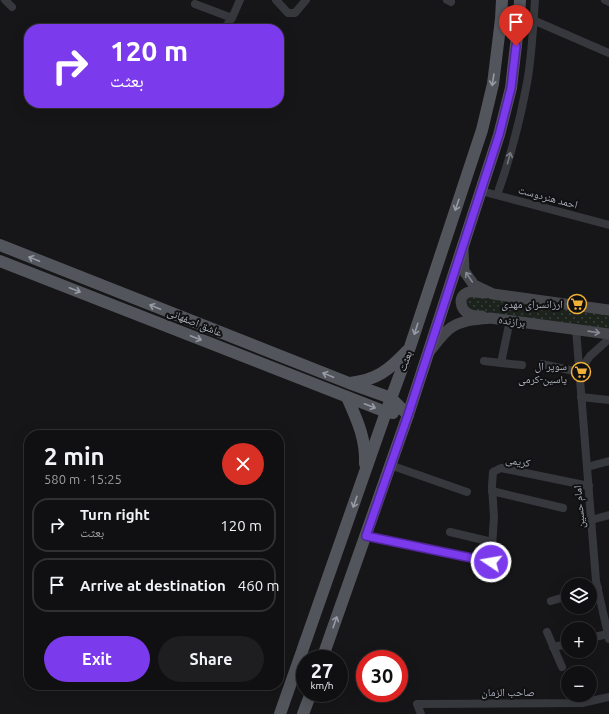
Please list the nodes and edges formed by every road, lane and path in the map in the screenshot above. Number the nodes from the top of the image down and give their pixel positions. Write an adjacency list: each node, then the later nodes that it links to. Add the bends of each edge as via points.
1 (5, 0): 11 (street)
2 (240, 0): 12 (street)
3 (276, 0): 4 (street, via 288,13 295,13)
4 (306, 0)
5 (502, 0): 16 (main road, بعثت, one-way to 16, via 493,84)
6 (520, 0): 17 (main road, بعثت, via 511,88)
7 (534, 0): 13 (street)
8 (605, 0): 9 (street)
9 (609, 2)
10 (195, 4): 12 (street)
11 (12, 7)
12 (232, 18): 14 (street)
13 (533, 20): 15 (street); 19 (street, one-way to 13, via 518,125 527,82)
14 (228, 24)
15 (609, 53)
16 (482, 130): 17 (main road); 31 (main road, بعثت, one-way to 31)
17 (499, 135): 18 (main road, بعثت)
18 (481, 191): 19 (street, احمد هنردوست); 22 (main road, بعثت)
19 (497, 195): 20 (street, احمد هنردوست)
20 (609, 223)
21 (0, 245): 38 (main road, عاشق اصفهانی, one-way to 21)
22 (463, 248): 24 (main road, one-way to 22, via 474,285 464,271); 32 (main road, بعثت)
23 (0, 261): 39 (main road, عاشق اصفهانی, one-way to 39)
24 (493, 294): 25 (main road); 26 (main road, via 468,292 460,304 469,314)
25 (609, 310)
26 (490, 318): 27 (main road, برازنده); 32 (main road, برازنده, via 460,323 448,330)
27 (510, 320): 28 (main road, برازنده); 34 (street)
28 (576, 329): 29 (main road, برازنده, one-way to 29); 37 (street, امام حسین)
29 (609, 334)
30 (609, 338): 37 (street, via 590,356)
31 (410, 347): 38 (main road, via 390,368 377,377); 41 (main road, بعثت)
32 (428, 353): 44 (main road, بعثت)
33 (484, 361): 34 (street)
34 (501, 363): 36 (street)
35 (542, 364): 37 (street)
36 (522, 365)
37 (580, 372): 40 (street, امام حسین)
38 (349, 383): 41 (main road, عاشق اصفهانی)
39 (347, 397): 43 (main road, عاشق اصفهانی, one-way to 43); 48 (main road, via 364,440)
40 (581, 397): 42 (street); 47 (street, امام حسین)
41 (391, 398): 43 (main road, بعثت); 44 (main road)
42 (609, 400)
43 (386, 412): 44 (main road, عاشق اصفهانی); 48 (main road, بعثت)
44 (408, 415): 46 (main road, بعثت)
45 (609, 461): 47 (street)
46 (390, 465): 51 (street); 56 (main road, بعثت)
47 (587, 467): 49 (street, امام حسین)
48 (364, 476): 71 (main road, بعثت, one-way to 71)
49 (589, 486): 50 (street, کریمی, via 501,468 493,472); 54 (street, امام حسین)
50 (492, 491): 52 (street); 57 (street, کریمی)
51 (467, 492)
52 (562, 508)
53 (609, 515): 54 (street)
54 (591, 520): 58 (street, امام حسین)
55 (450, 532): 57 (street)
56 (366, 536): 57 (street, کریمی, via 491,562); 67 (main road, بعثت, one-way to 56)
57 (492, 544)
58 (594, 578)
59 (561, 598): 61 (street)
60 (597, 599): 63 (street, امام حسین)
61 (551, 601)
62 (547, 632): 66 (street)
63 (608, 637): 64 (street)
64 (597, 638)
65 (561, 645): 66 (street)
66 (553, 647): 68 (street)
67 (325, 650)
68 (562, 666)
69 (609, 697): 73 (street, صاحب الزمان, via 582,703 417,704)
70 (307, 702): 72 (main road)
71 (280, 714)
72 (303, 714)
73 (421, 714)

